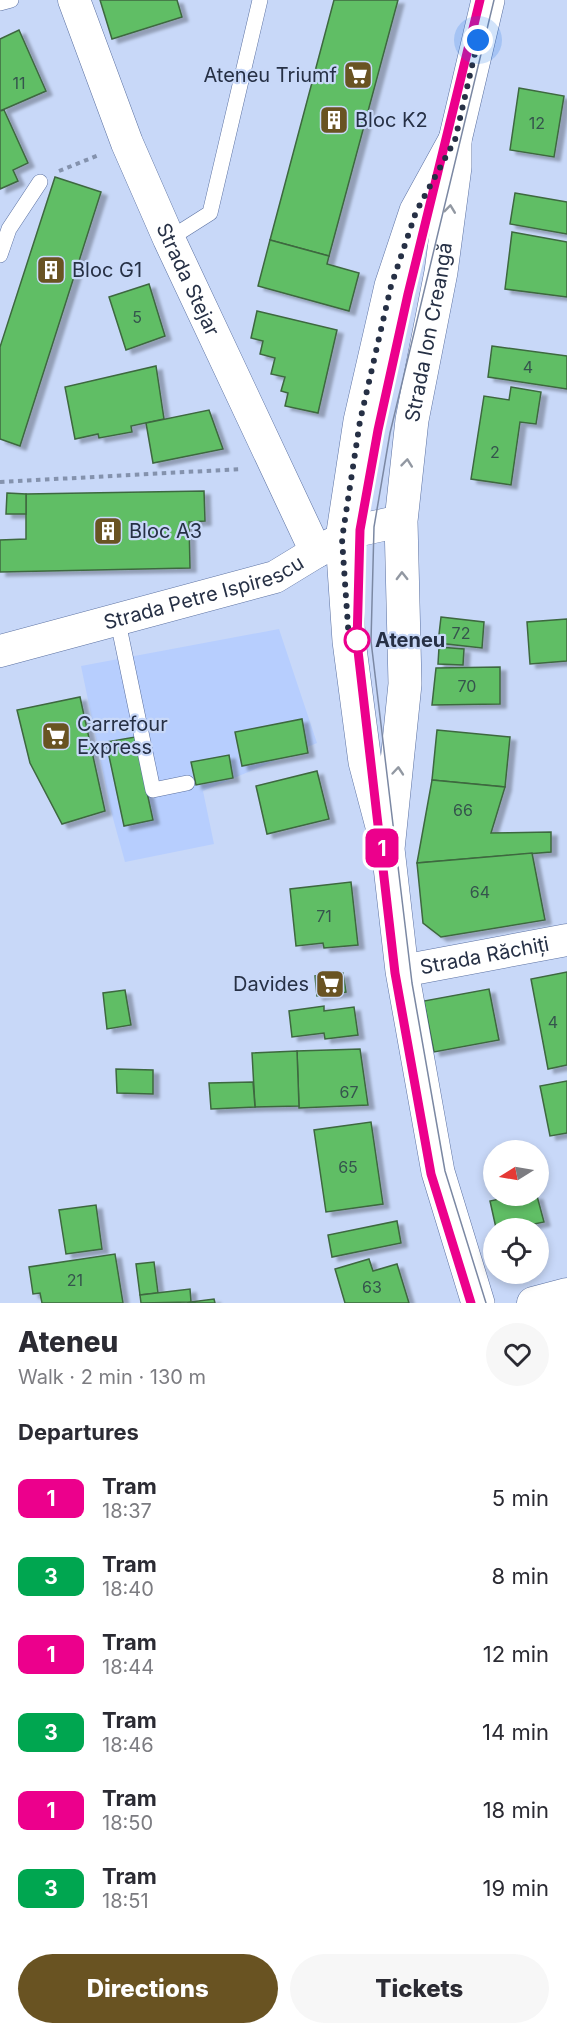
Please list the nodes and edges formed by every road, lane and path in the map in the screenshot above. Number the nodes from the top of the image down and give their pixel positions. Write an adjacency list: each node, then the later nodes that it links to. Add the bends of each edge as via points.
1 (11, 0): 5 (lane)
2 (74, 0): 7 (street, Strada Stejar)
3 (260, 0): 9 (lane, via 210,213)
4 (488, 0): 6 (street, Strada Ion Creangă)
5 (0, 3)
6 (455, 140): 13 (street, Strada Ion Creangă, one-way to 6, via 412,420 441,272); 14 (street, Strada Ion Creangă, via 416,212 391,286)
7 (127, 143): 8 (path); 9 (street, Strada Stejar)
8 (40, 182): 10 (lane, via 9,229)
9 (169, 239): 11 (street, Strada Stejar)
10 (0, 255)
11 (275, 468): 12 (path); 14 (street, Strada Stejar)
12 (0, 482)
13 (401, 521): 14 (street, Strada Petre Ispirescu, via 360,530); 18 (street, Strada Ion Creangă, one-way to 13, via 405,684)
14 (329, 545): 15 (street, Strada Petre Ispirescu, via 275,578); 18 (street, Strada Ion Creangă, via 349,641 365,762)
15 (118, 622): 16 (street, Strada Petre Ispirescu); 17 (lane, via 153,790)
16 (0, 651)
17 (187, 783)
18 (388, 849): 20 (street)
19 (567, 940): 20 (street, Strada Răchiți)
20 (402, 971): 22 (street, via 438,1172)
21 (567, 1294): 23 (street)
22 (478, 1303)
23 (533, 1303)

